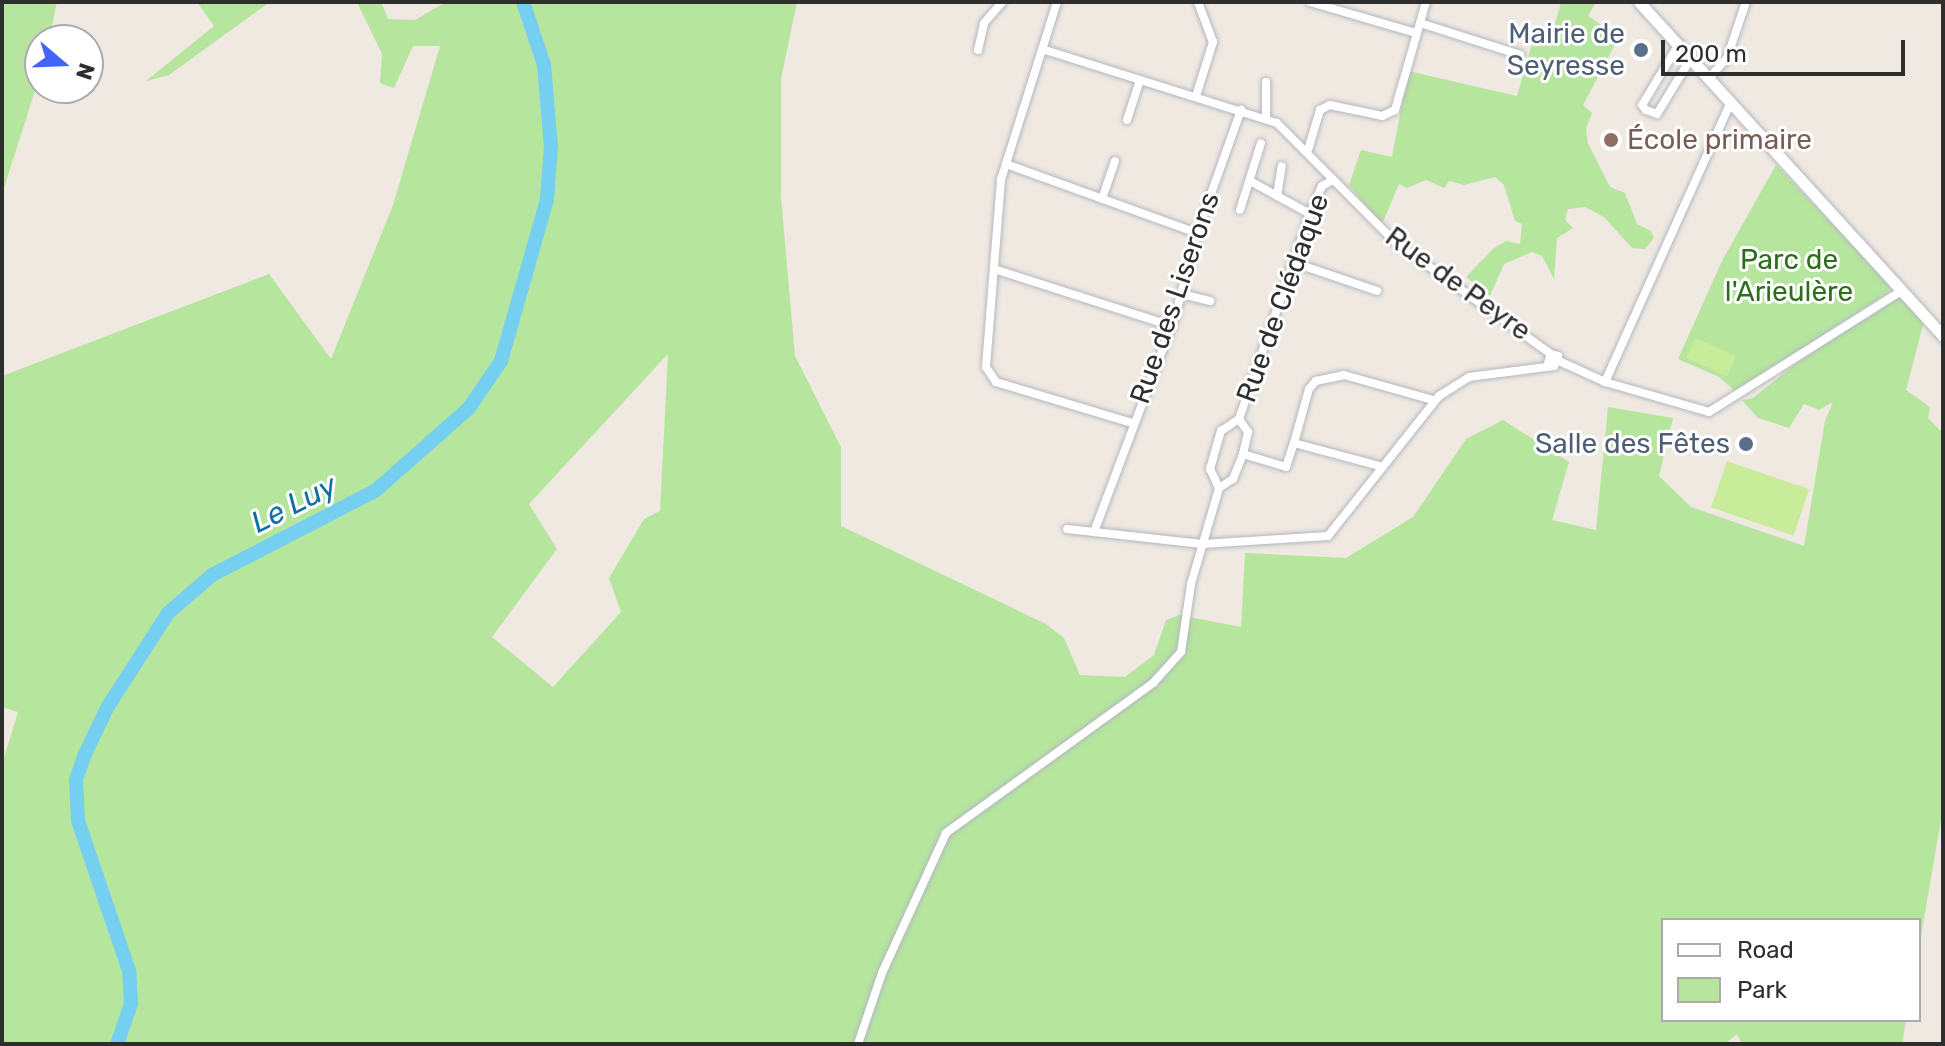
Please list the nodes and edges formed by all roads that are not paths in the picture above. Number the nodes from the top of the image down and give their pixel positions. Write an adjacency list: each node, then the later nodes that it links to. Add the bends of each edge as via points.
1 (1002, 2): 12 (street, via 984,23)
2 (1057, 2): 11 (street)
3 (1198, 2): 18 (street, via 1213,42)
4 (1310, 2): 9 (street)
5 (1426, 2): 8 (street)
6 (1639, 2): 10 (street)
7 (1746, 2): 15 (street, via 1727,58)
8 (1420, 23): 9 (street); 13 (street)
9 (1416, 33): 24 (street, via 1395,110 1382,116 1330,105 1320,110)
10 (1679, 44): 14 (street); 14 (street, via 1642,105 1646,110 1657,114)
11 (1042, 49): 16 (street, Rue de Peyre); 26 (street)
12 (978, 50)
13 (1520, 55)
14 (1691, 58): 15 (street)
15 (1710, 77): 19 (street)
16 (1140, 80): 18 (street, Rue de Peyre); 22 (street)
17 (1266, 82): 21 (street)
18 (1196, 96): 20 (street, Rue de Peyre)
19 (1731, 101): 38 (street); 44 (street)
20 (1241, 110): 21 (street, Rue de Peyre); 34 (street, Rue des Liserons)
21 (1266, 118): 24 (street, Rue de Peyre)
22 (1127, 120)
23 (1261, 143): 28 (street)
24 (1308, 150): 29 (street, Rue de Peyre)
25 (1115, 161): 31 (street)
26 (1006, 164): 31 (street); 36 (street)
27 (1282, 166): 30 (street)
28 (1250, 181): 30 (street); 32 (street)
29 (1331, 181): 33 (street, Rue de Clédaque, via 1322,186); 43 (street, Rue de Peyre, via 1395,242)
30 (1277, 196): 33 (street)
31 (1102, 199): 34 (street)
32 (1240, 210)
33 (1310, 214): 35 (street, Rue de Clédaque)
34 (1197, 233): 39 (street, Rue des Liserons)
35 (1292, 262): 37 (street); 46 (street, Rue de Clédaque)
36 (994, 269): 41 (street); 47 (street, via 986,367 992,379)
37 (1377, 291)
38 (1901, 291): 42 (street); 44 (street, Rue de Peyre, via 1709,412)
39 (1182, 294): 40 (street); 41 (street, Rue des Liserons)
40 (1210, 301)
41 (1172, 326): 47 (street, Rue des Liserons)
42 (1943, 336)
43 (1550, 358): 44 (street, Rue de Peyre); 45 (street, via 1469,377)
44 (1605, 382)
45 (1433, 400): 48 (street, via 1344,375 1316,381); 50 (street)
46 (1239, 419): 49 (street, Rue de Clédaque, via 1248,432); 51 (street, Rue de Clédaque, via 1221,431 1210,469)
47 (1132, 423): 53 (street, Rue des Liserons)
48 (1294, 443): 49 (street, via 1286,467); 50 (street)
49 (1243, 454): 51 (street, Rue de Clédaque, via 1233,479)
50 (1383, 467): 54 (street, via 1328,536)
51 (1219, 488): 54 (street, Rue de Clédaque)
52 (1067, 529): 53 (street)
53 (1094, 532): 54 (street)
54 (1202, 544): 55 (street, Rue de Clédaque, via 1191,584 1186,640 1174,663 946,833 882,973)
55 (858, 1044)

